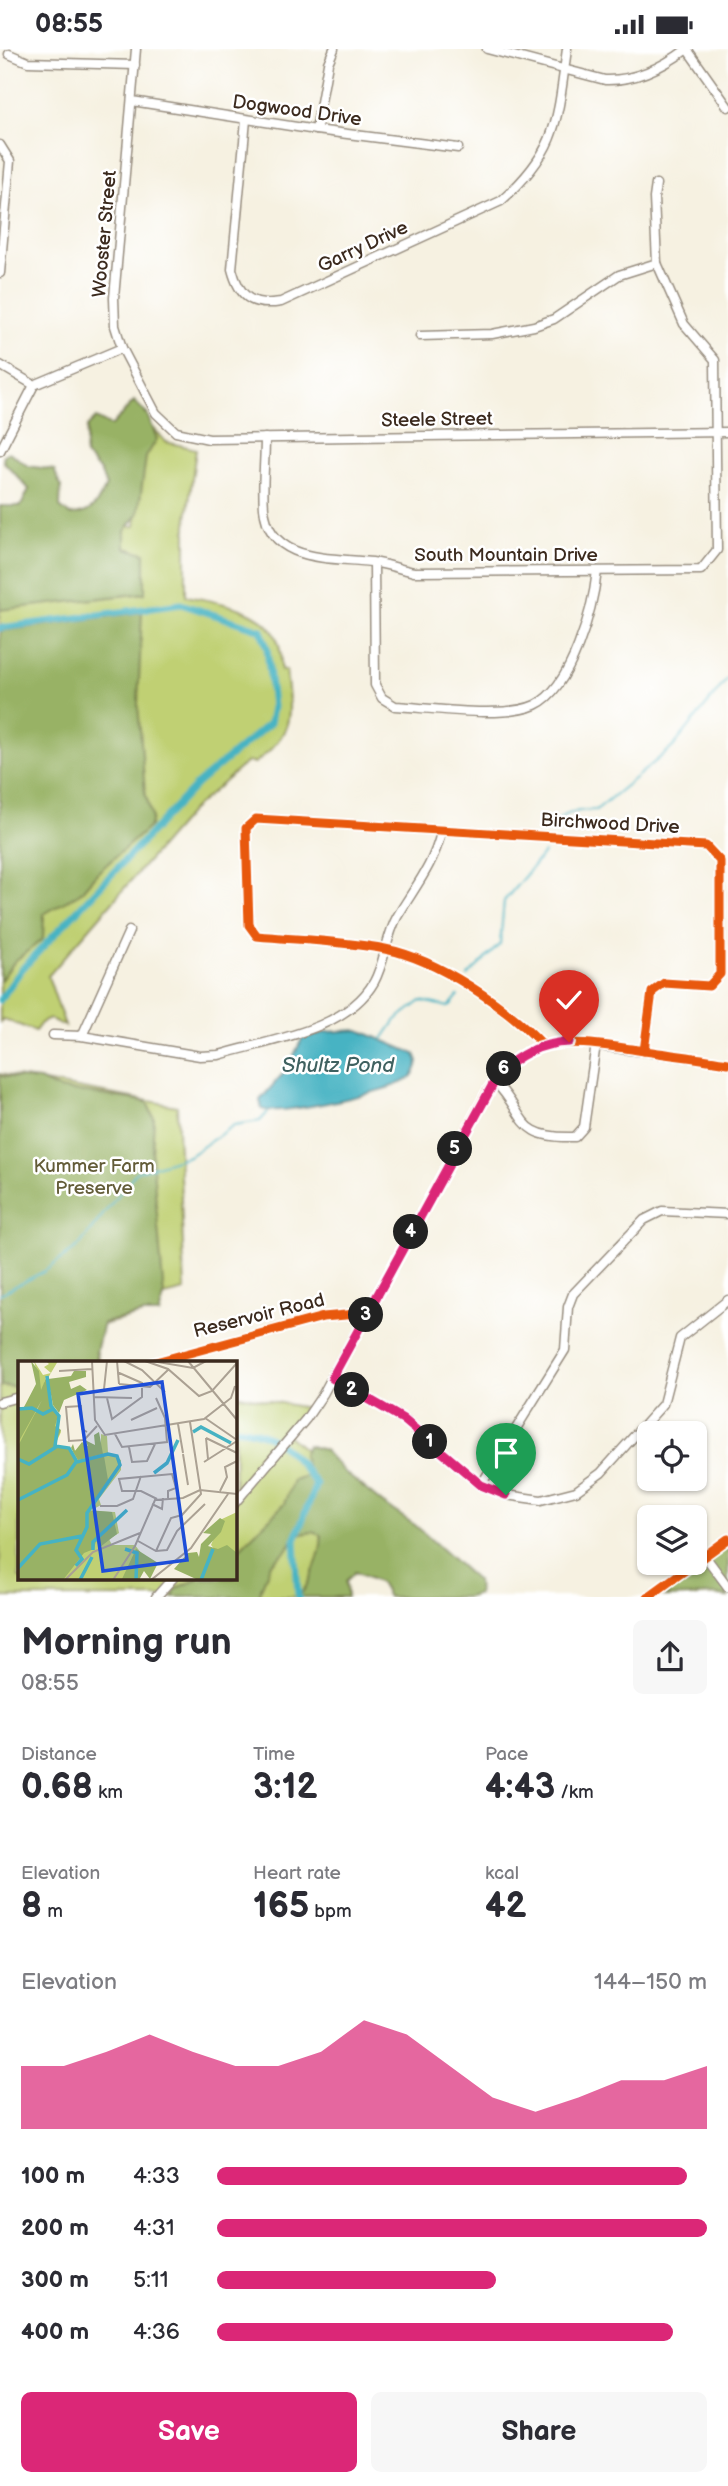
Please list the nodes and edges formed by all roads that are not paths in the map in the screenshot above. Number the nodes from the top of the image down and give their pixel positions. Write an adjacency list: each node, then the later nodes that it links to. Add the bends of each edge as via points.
1 (136, 49): 7 (street, Wooster Street)
2 (334, 49): 12 (street)
3 (486, 49): 8 (street)
4 (567, 49): 8 (street, Garry Drive)
5 (687, 49): 8 (street, via 668,63 619,81); 10 (street)
6 (9, 54): 7 (street, via 28,62)
7 (135, 65): 9 (street, Wooster Street)
8 (564, 69): 11 (street, Garry Drive, via 559,106 542,157 526,179 500,201 281,302 264,305 247,298 232,269)
9 (132, 101): 11 (street, Dogwood Drive); 19 (street, Wooster Street, via 114,298)
10 (728, 107)
11 (246, 120): 12 (street, Dogwood Drive)
12 (316, 130): 14 (street, Dogwood Drive)
13 (0, 145): 17 (street, via 10,161)
14 (458, 148)
15 (656, 184): 16 (street)
16 (657, 263): 18 (street, via 619,275 554,319 534,326 492,334); 24 (street, South Mountain Drive, via 684,324 715,360)
17 (0, 273)
18 (420, 335)
19 (122, 348): 21 (street); 22 (street, Wooster Street)
20 (0, 365): 21 (street)
21 (34, 384): 26 (street)
22 (156, 413): 25 (street, Steele Street, via 176,432 192,437)
23 (728, 432): 24 (street, Steele Street)
24 (715, 433): 25 (street, Steele Street); 28 (street, South Mountain Drive, via 714,557 701,570)
25 (265, 438): 27 (street, South Mountain Drive, via 264,510 279,541 308,558)
26 (0, 450)
27 (374, 563): 28 (street, South Mountain Drive, via 414,572); 28 (street, via 375,685 382,698 395,706 510,712 537,705 558,684 576,652)
28 (597, 571)
29 (441, 832): 31 (street, via 436,857 396,919); 31 (street, Birchwood Drive, via 256,819 246,828 248,925 257,936); 36 (street, Birchwood Drive, via 706,846 720,861 720,974 709,986 664,983 653,992)
30 (129, 931): 33 (street)
31 (386, 950): 33 (street, via 374,981 349,1011 308,1029 219,1055 200,1056); 35 (street, via 428,964 499,1006)
32 (52, 1035): 33 (street)
33 (82, 1035)
34 (596, 1044): 35 (street); 36 (street); 38 (street, via 584,1127 575,1137 527,1128)
35 (544, 1046): 38 (street, via 510,1063)
36 (644, 1051): 37 (street)
37 (728, 1063)
38 (494, 1081): 41 (street)
39 (728, 1214): 46 (street, via 662,1211 644,1220 573,1294 565,1350)
40 (728, 1300): 46 (street, via 680,1338 663,1404 601,1473 576,1491 541,1500 506,1495)
41 (368, 1313): 42 (street, Reservoir Road, via 314,1319); 43 (street)
42 (159, 1361)
43 (332, 1378): 46 (street, via 403,1419); 47 (street, via 306,1419)
44 (18, 1397): 45 (street)
45 (0, 1402)
46 (481, 1485)
47 (236, 1502)
48 (728, 1539): 49 (street)
49 (707, 1555)
50 (707, 1559): 53 (street)
51 (679, 1575): 55 (street)
52 (171, 1580): 54 (street)
53 (728, 1588): 56 (street)
54 (156, 1597)
55 (648, 1597)
56 (727, 1597)

